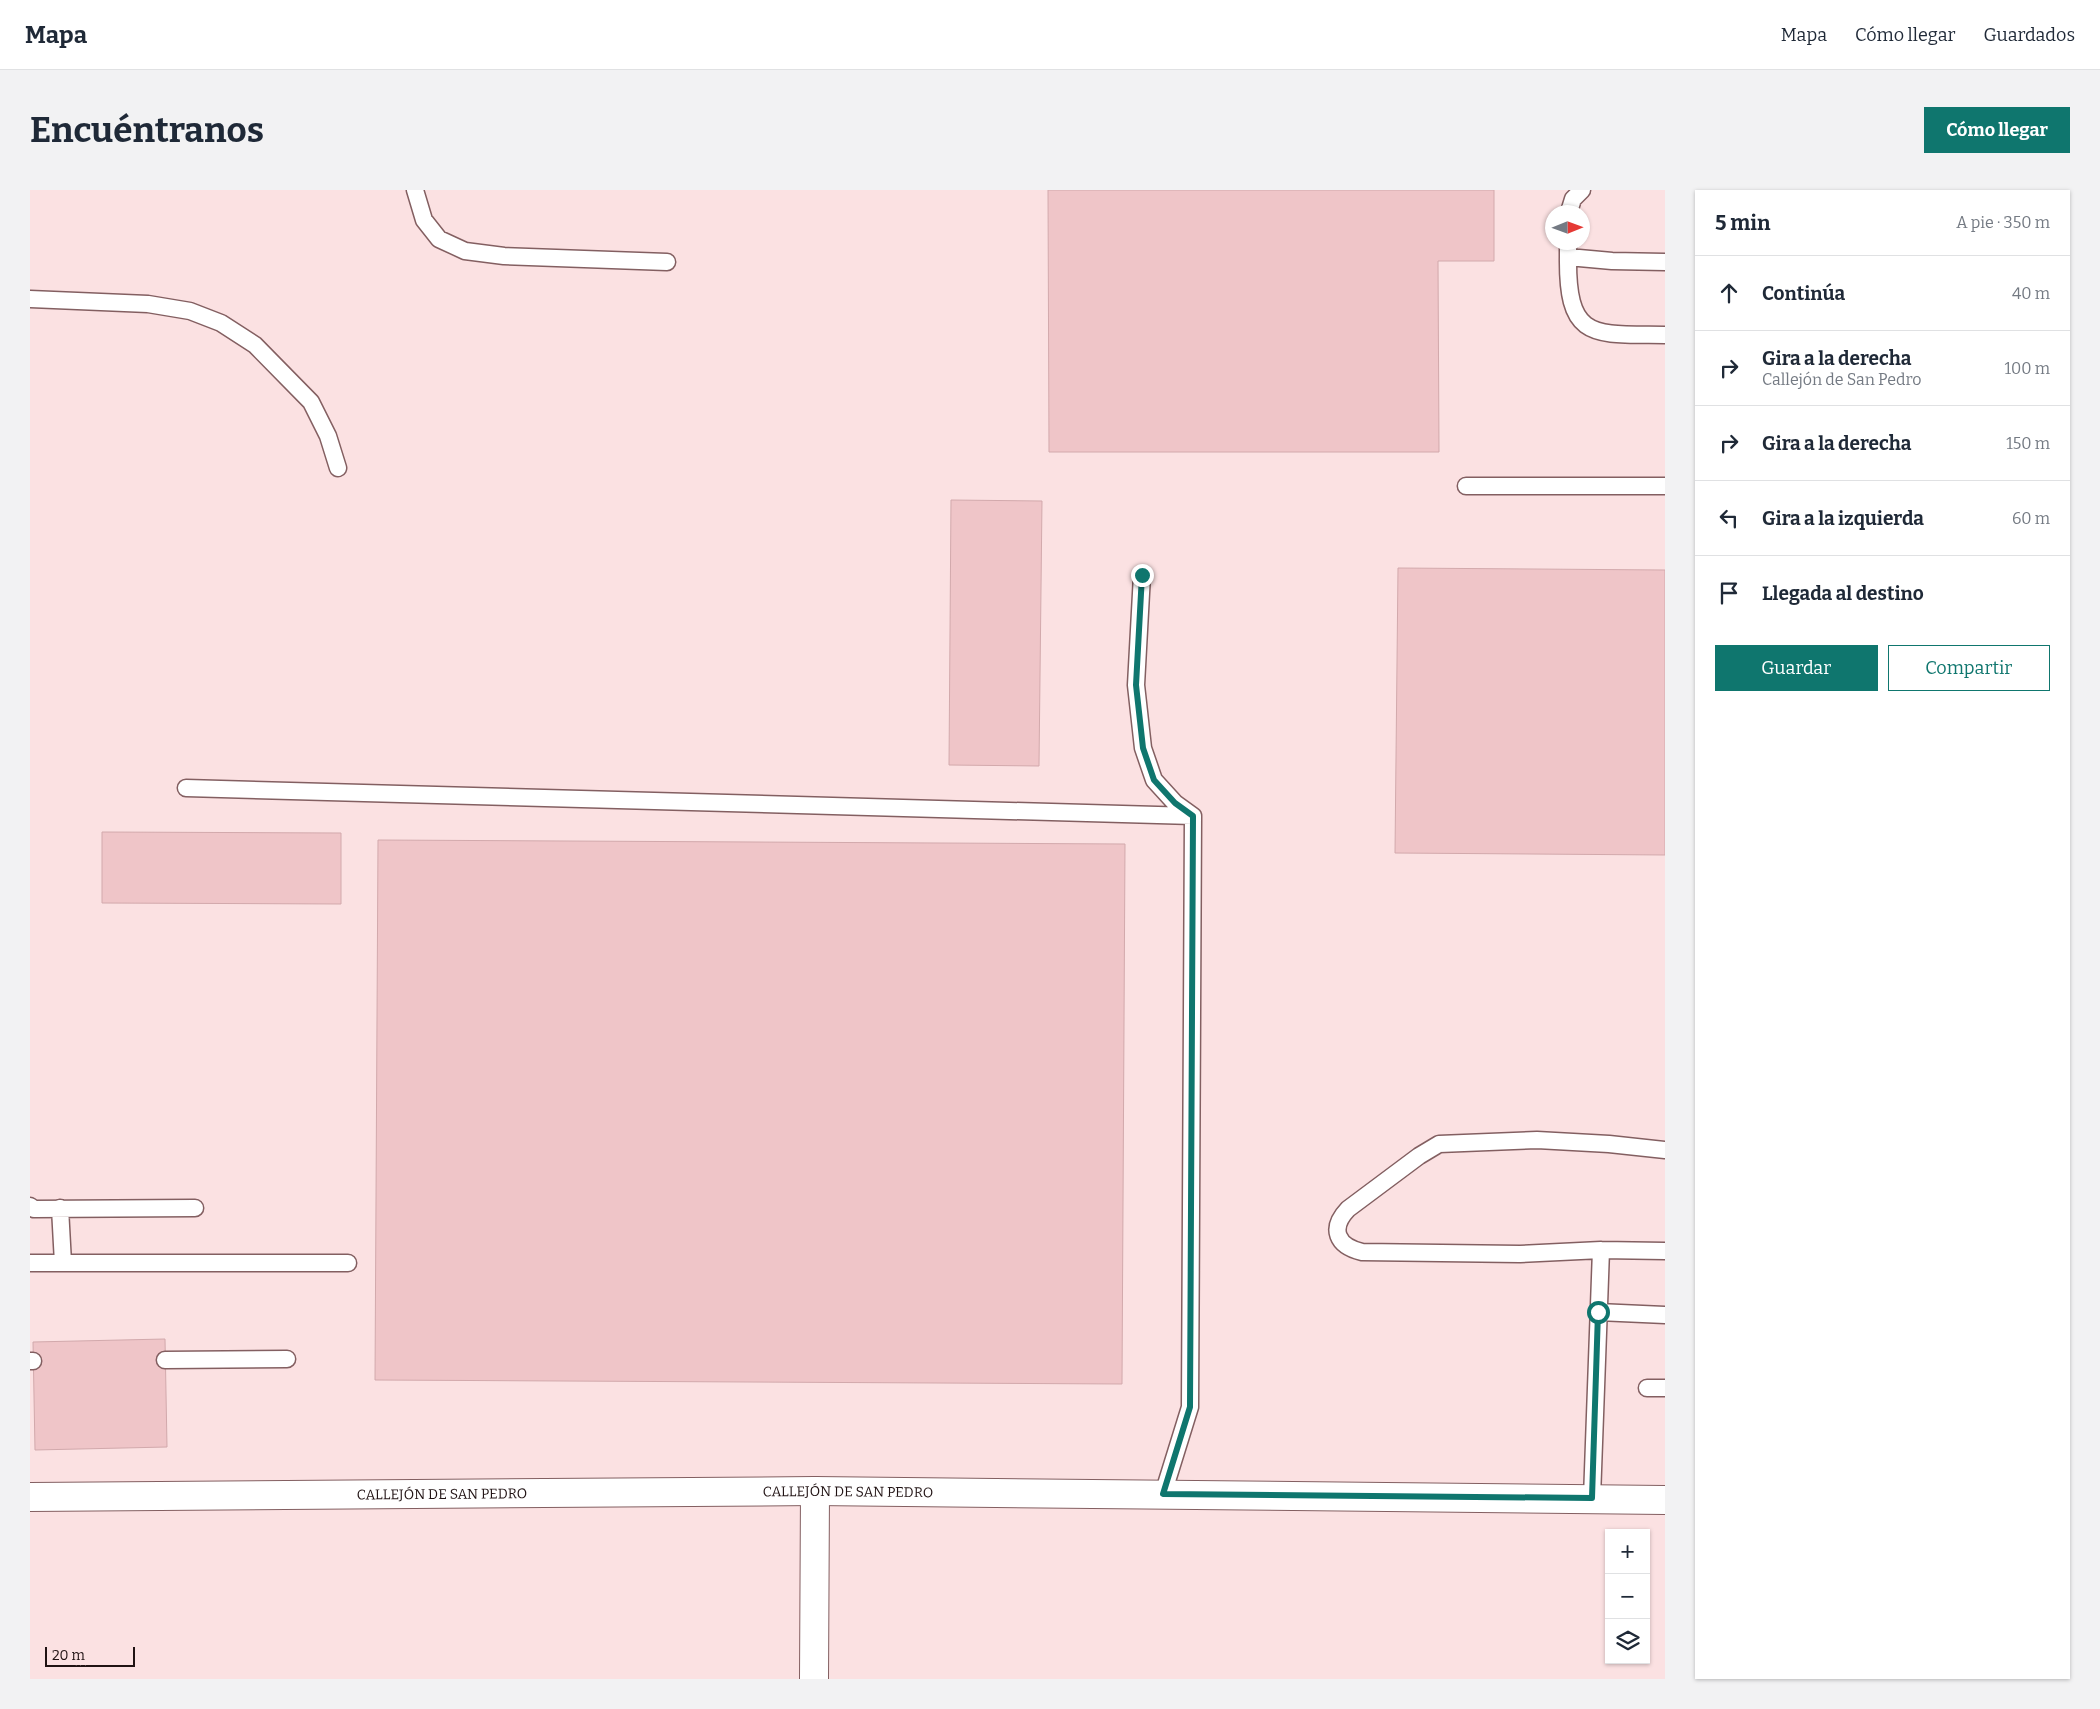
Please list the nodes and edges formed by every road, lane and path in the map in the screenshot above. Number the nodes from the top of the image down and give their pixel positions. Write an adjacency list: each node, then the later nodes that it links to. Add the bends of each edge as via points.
1 (415, 190): 5 (lane, via 424,220 439,239 465,251 504,256)
2 (1582, 190): 3 (lane)
3 (1571, 205)
4 (1568, 250): 6 (lane, via 1612,261); 8 (lane, via 1569,294 1582,323 1603,333)
5 (667, 262)
6 (1665, 262)
7 (30, 300): 9 (lane, via 148,304 190,311 221,323 255,345 311,402 328,436)
8 (1665, 336)
9 (338, 468)
10 (1466, 486): 11 (lane)
11 (1665, 486)
12 (1142, 575): 14 (lane, via 1136,685 1143,748 1154,780 1175,803)
13 (186, 788): 14 (lane)
14 (1193, 816): 31 (lane, via 1190,1407)
15 (1665, 1150): 19 (lane, via 1537,1140 1439,1144 1348,1208 1338,1224 1340,1241 1362,1252 1520,1254)
16 (30, 1206): 17 (lane, via 34,1209)
17 (60, 1208): 18 (lane); 22 (lane)
18 (195, 1208)
19 (1601, 1250): 20 (lane); 24 (lane)
20 (1665, 1251)
21 (30, 1263): 22 (lane)
22 (63, 1263): 23 (lane)
23 (348, 1264)
24 (1598, 1312): 25 (lane); 33 (lane)
25 (1665, 1315)
26 (287, 1359): 27 (lane)
27 (165, 1360)
28 (1646, 1388): 29 (lane)
29 (1665, 1388)
30 (815, 1491): 31 (main road, CALLEJÓN DE SAN PEDRO); 32 (main road, CALLEJÓN DE SAN PEDRO); 35 (main road)
31 (1163, 1494): 33 (main road, CALLEJÓN DE SAN PEDRO)
32 (30, 1497)
33 (1592, 1498): 34 (main road, CALLEJÓN DE SAN PEDRO)
34 (1665, 1500)
35 (814, 1679)

